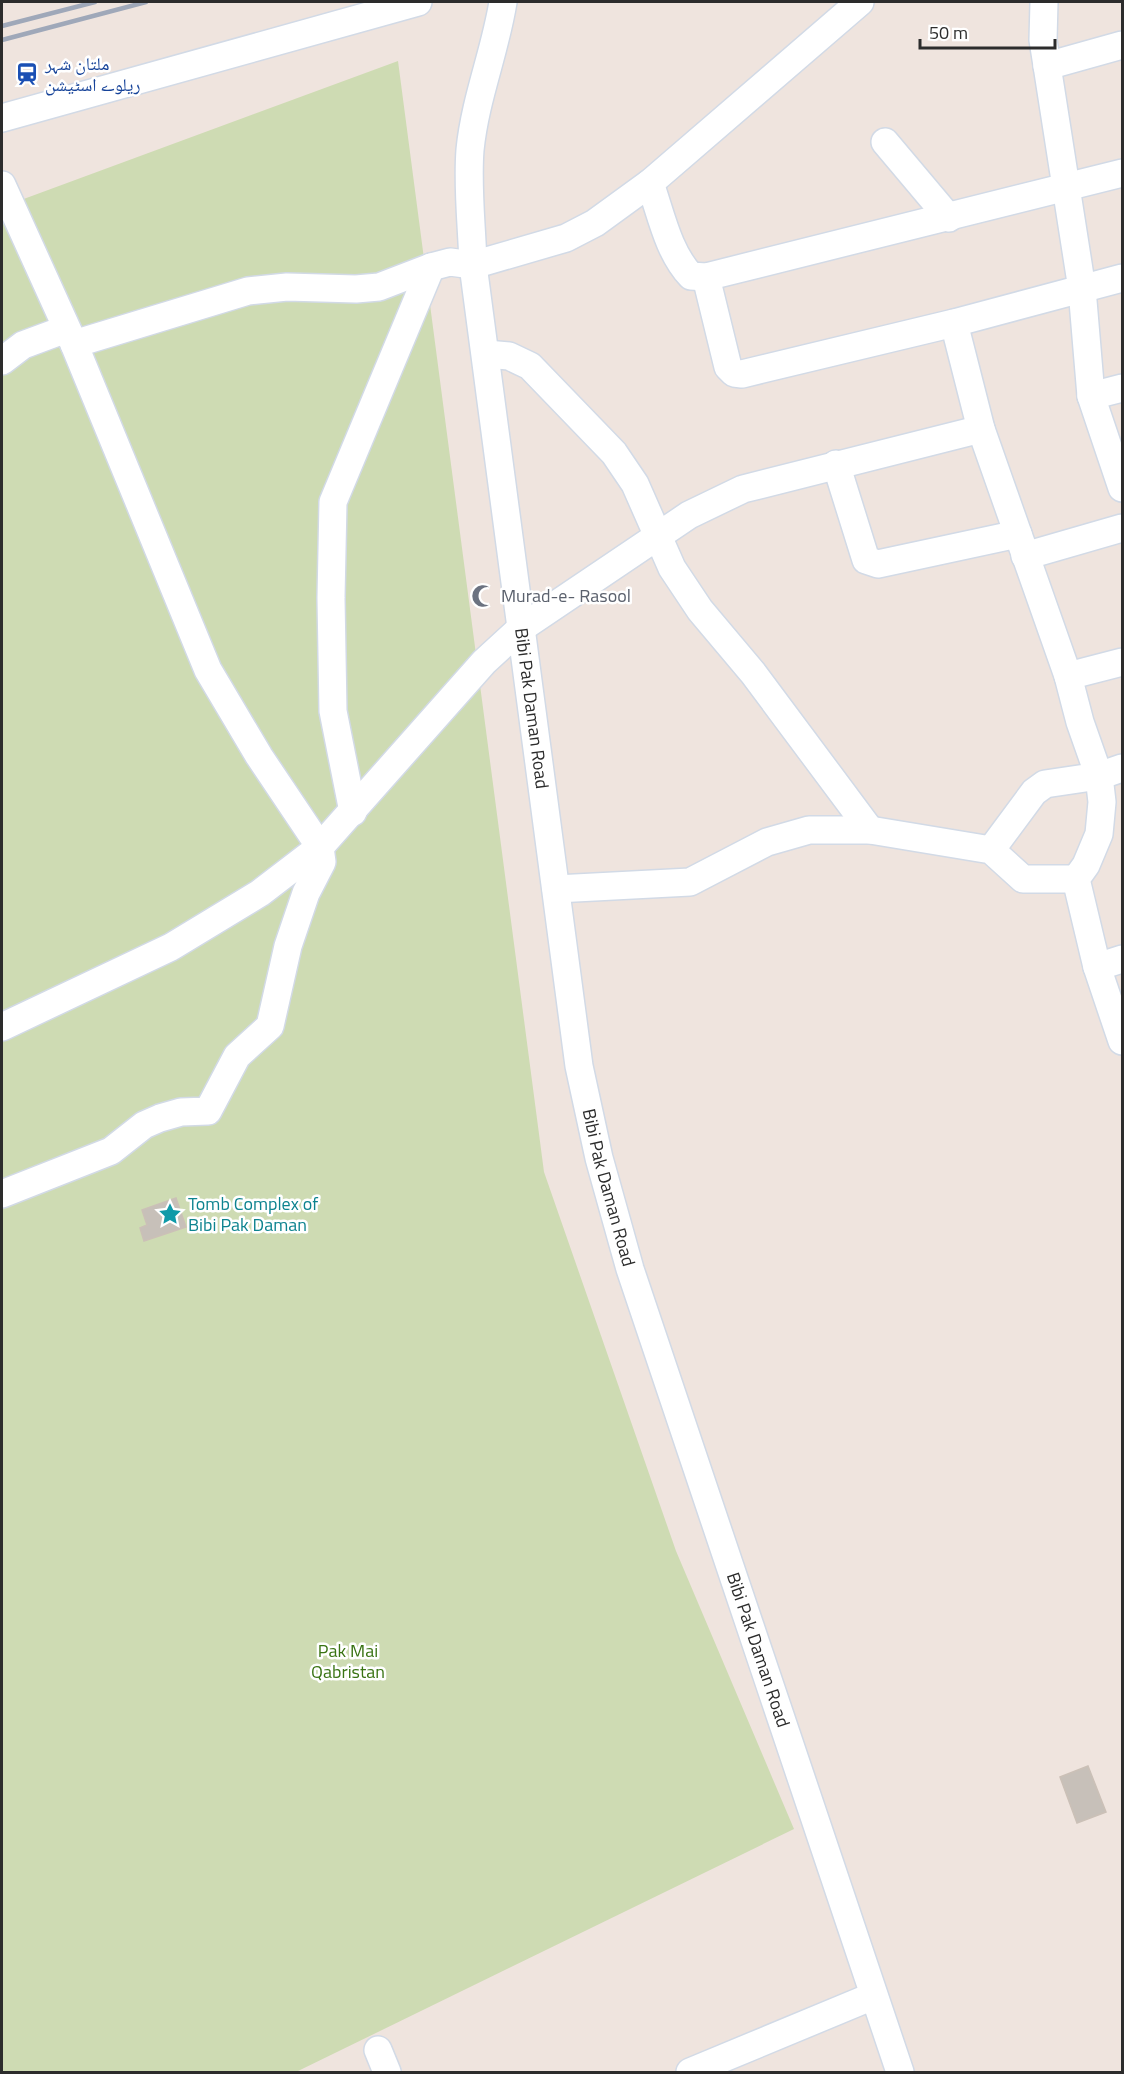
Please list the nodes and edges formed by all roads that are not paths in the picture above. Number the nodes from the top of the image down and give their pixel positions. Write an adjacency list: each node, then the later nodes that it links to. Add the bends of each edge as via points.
1 (418, 2): 7 (street)
2 (503, 2): 14 (street, Bibi Pak Daman Road, via 471,150)
3 (861, 2): 10 (street)
4 (1044, 2): 6 (street)
5 (1122, 45): 6 (street)
6 (1047, 66): 12 (street)
7 (2, 118)
8 (885, 142): 13 (street)
9 (1122, 173): 12 (street)
10 (650, 183): 14 (street, via 595,223 566,238); 16 (street, via 682,267 691,276)
11 (2, 185): 20 (street)
12 (1064, 188): 13 (street); 18 (street)
13 (949, 218): 16 (street)
14 (473, 265): 15 (street, via 450,262); 21 (street, Bibi Pak Daman Road)
15 (431, 267): 20 (street, via 379,287 248,291); 35 (street, via 333,502 333,711)
16 (706, 277): 19 (street, via 728,367 734,373)
17 (1122, 278): 18 (street)
18 (1082, 289): 19 (street); 24 (street)
19 (954, 323): 25 (street)
20 (70, 336): 22 (street, via 24,345); 37 (street, via 208,670)
21 (486, 354): 29 (street, via 509,356 530,366 585,421 635,484); 31 (street, Bibi Pak Daman Road)
22 (2, 361)
23 (1122, 388): 24 (street)
24 (1091, 396): 27 (street)
25 (981, 429): 26 (street); 30 (street)
26 (836, 464): 29 (street, via 720,498); 30 (street, via 866,560 878,564)
27 (1122, 488)
28 (1122, 528): 30 (street)
29 (656, 536): 31 (street); 36 (street, via 700,610 759,680)
30 (1021, 545): 33 (street)
31 (520, 630): 35 (street, via 476,669); 40 (street, Bibi Pak Daman Road)
32 (1122, 662): 33 (street)
33 (1068, 676): 34 (street, via 1080,722)
34 (1111, 772): 38 (street, via 1045,784 1034,792); 39 (street, via 1102,802 1099,834)
35 (353, 812): 37 (street)
36 (870, 830): 38 (street); 40 (street, via 809,830 767,842 690,882)
37 (320, 847): 43 (street, via 260,894 171,947); 45 (street, via 322,862 306,893 288,946 270,1026 237,1056 208,1111 160,1118 144,1125 111,1151)
38 (991, 850): 39 (street, via 1023,879)
39 (1076, 879): 42 (street)
40 (556, 889): 46 (street, Bibi Pak Daman Road, via 579,1066 599,1158 630,1269)
41 (1122, 959): 42 (street)
42 (1096, 967): 44 (street)
43 (2, 1027)
44 (1122, 1041)
45 (2, 1194)
46 (873, 1996): 47 (street); 48 (street, Bibi Pak Daman Road)
47 (690, 2073)
48 (900, 2073)

